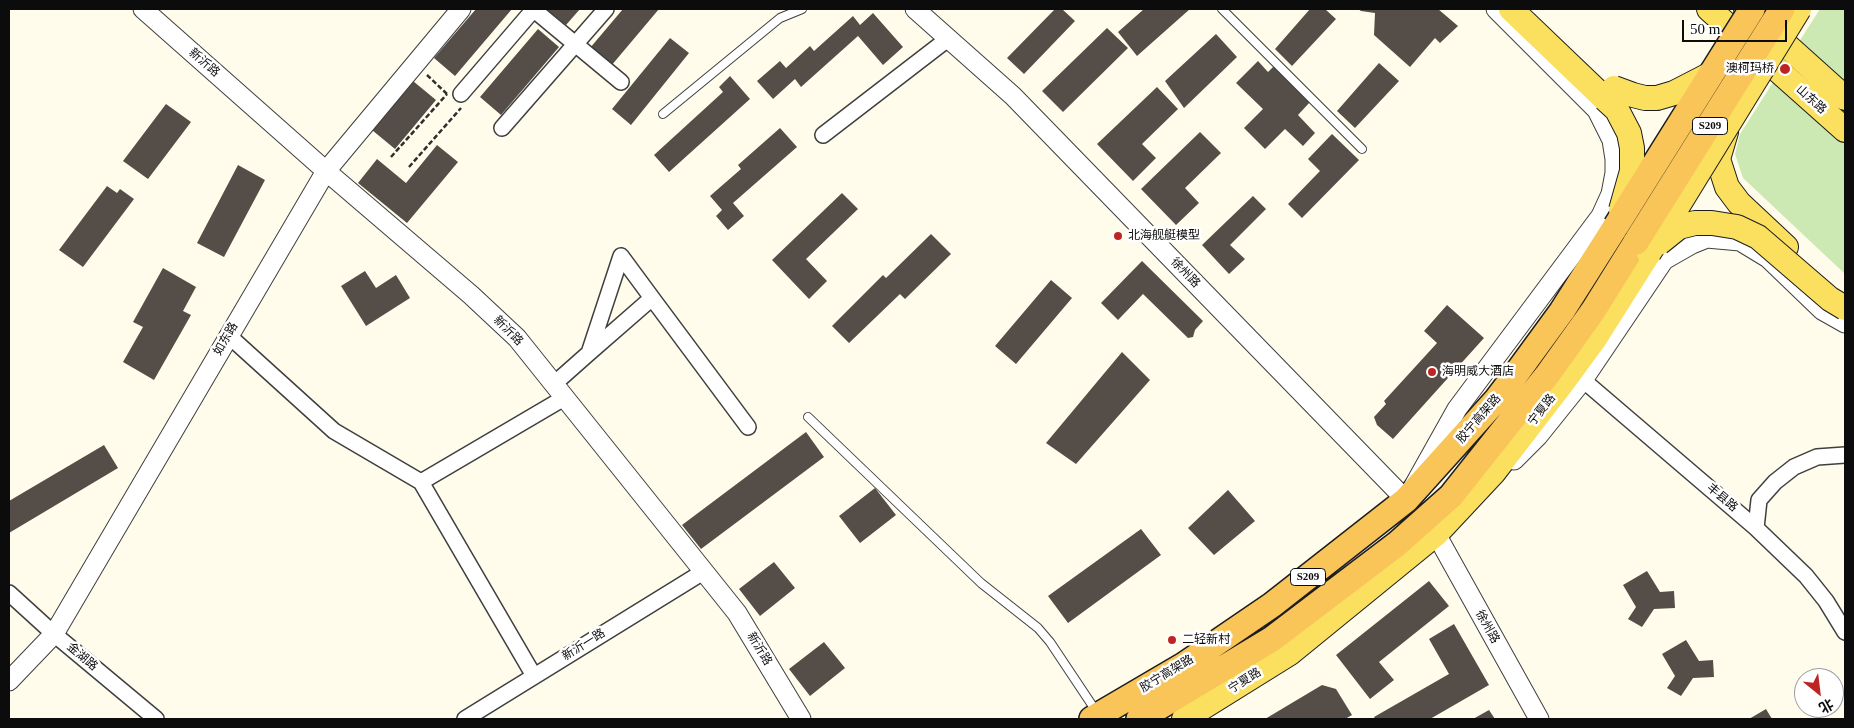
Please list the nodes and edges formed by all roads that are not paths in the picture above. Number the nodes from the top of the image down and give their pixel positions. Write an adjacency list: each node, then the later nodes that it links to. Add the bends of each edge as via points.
1 (143, 9): 29 (street, 新沂路)
2 (461, 9): 29 (street, 如东路)
3 (534, 9): 17 (street); 22 (street)
4 (606, 9): 17 (street)
5 (802, 9): 23 (lane, via 780,18)
6 (916, 9): 16 (street, 徐州路)
7 (1222, 9): 28 (lane)
8 (1496, 9): 30 (street, via 1597,110 1612,140 1615,173)
9 (1511, 9): 20 (main road)
10 (1528, 9): 20 (main road)
11 (1710, 9): 26 (main road, 山东路)
12 (1746, 9): 21 (main road, 山东路)
13 (1752, 9): 18 (highway, 胶宁高架路 / S209, bridge)
14 (1782, 9): 32 (highway, 胶宁高架路 / S209, bridge)
15 (1799, 9): 24 (main road, 宁夏路, bridge)
16 (949, 38): 27 (street); 47 (street, 徐州路, via 1013,96)
17 (575, 44): 19 (street); 25 (street)
18 (1709, 75): 20 (main road, bridge, via 1658,98); 31 (highway, 胶宁高架路 / S209, bridge)
19 (621, 82)
20 (1610, 93): 31 (main road, bridge, via 1629,133 1632,148 1632,171)
21 (1845, 98)
22 (456, 99)
23 (663, 114)
24 (1728, 124): 32 (main road, 宁夏路, bridge); 34 (main road, bridge, via 1718,160 1727,187 1760,224)
25 (502, 128)
26 (1845, 130)
27 (823, 135)
28 (1362, 149)
29 (326, 171): 38 (street, 如东路); 41 (street, 新沂路, via 517,338)
30 (1611, 194): 33 (street, via 1640,200 1651,206 1670,228); 47 (street, via 1601,216 1457,409)
31 (1616, 226): 47 (highway, 胶宁高架路 / S209, via 1562,311 1507,387)
32 (1643, 248): 36 (main road, bridge, via 1695,223 1737,227 1758,237 1830,299); 46 (main road, 宁夏路, via 1594,340 1494,472); 60 (highway, 胶宁高架路 / S209, via 1451,496 1397,544 1272,639)
33 (1677, 252): 37 (street, via 1707,238 1740,241 1768,258 1822,310); 40 (street, via 1664,260)
34 (1845, 294)
35 (652, 298): 39 (street); 39 (street, via 621,256); 43 (street)
36 (1845, 308)
37 (1845, 322)
38 (228, 335): 45 (street, via 334,431); 53 (street, 如东路)
39 (589, 354): 41 (street)
40 (1582, 380): 46 (street, via 1538,436); 48 (street, 丰县路)
41 (559, 391): 45 (street); 50 (street, 新沂路)
42 (808, 416): 56 (lane, via 980,583 1038,628 1050,642)
43 (748, 427)
44 (1845, 455): 48 (street, via 1817,457 1794,467 1775,482 1759,500)
45 (421, 482): 54 (street)
46 (1473, 494): 49 (main road, 宁夏路)
47 (1406, 500): 56 (highway, 胶宁高架路 / S209, via 1272,605 1184,665)
48 (1756, 528): 52 (street, 丰县路, via 1806,576)
49 (1436, 534): 61 (main road, 宁夏路, via 1290,653); 62 (street, 徐州路)
50 (702, 572): 54 (street, 新沂一路); 59 (street, 新沂路, via 737,613)
51 (9, 593): 53 (street, 金湖路)
52 (1845, 632)
53 (54, 634): 55 (street, 如东路); 57 (street, 金湖路)
54 (534, 676): 58 (street, 新沂一路)
55 (9, 680)
56 (1095, 717)
57 (156, 719)
58 (465, 719)
59 (801, 719)
60 (1139, 719)
61 (1184, 719)
62 (1539, 719)

